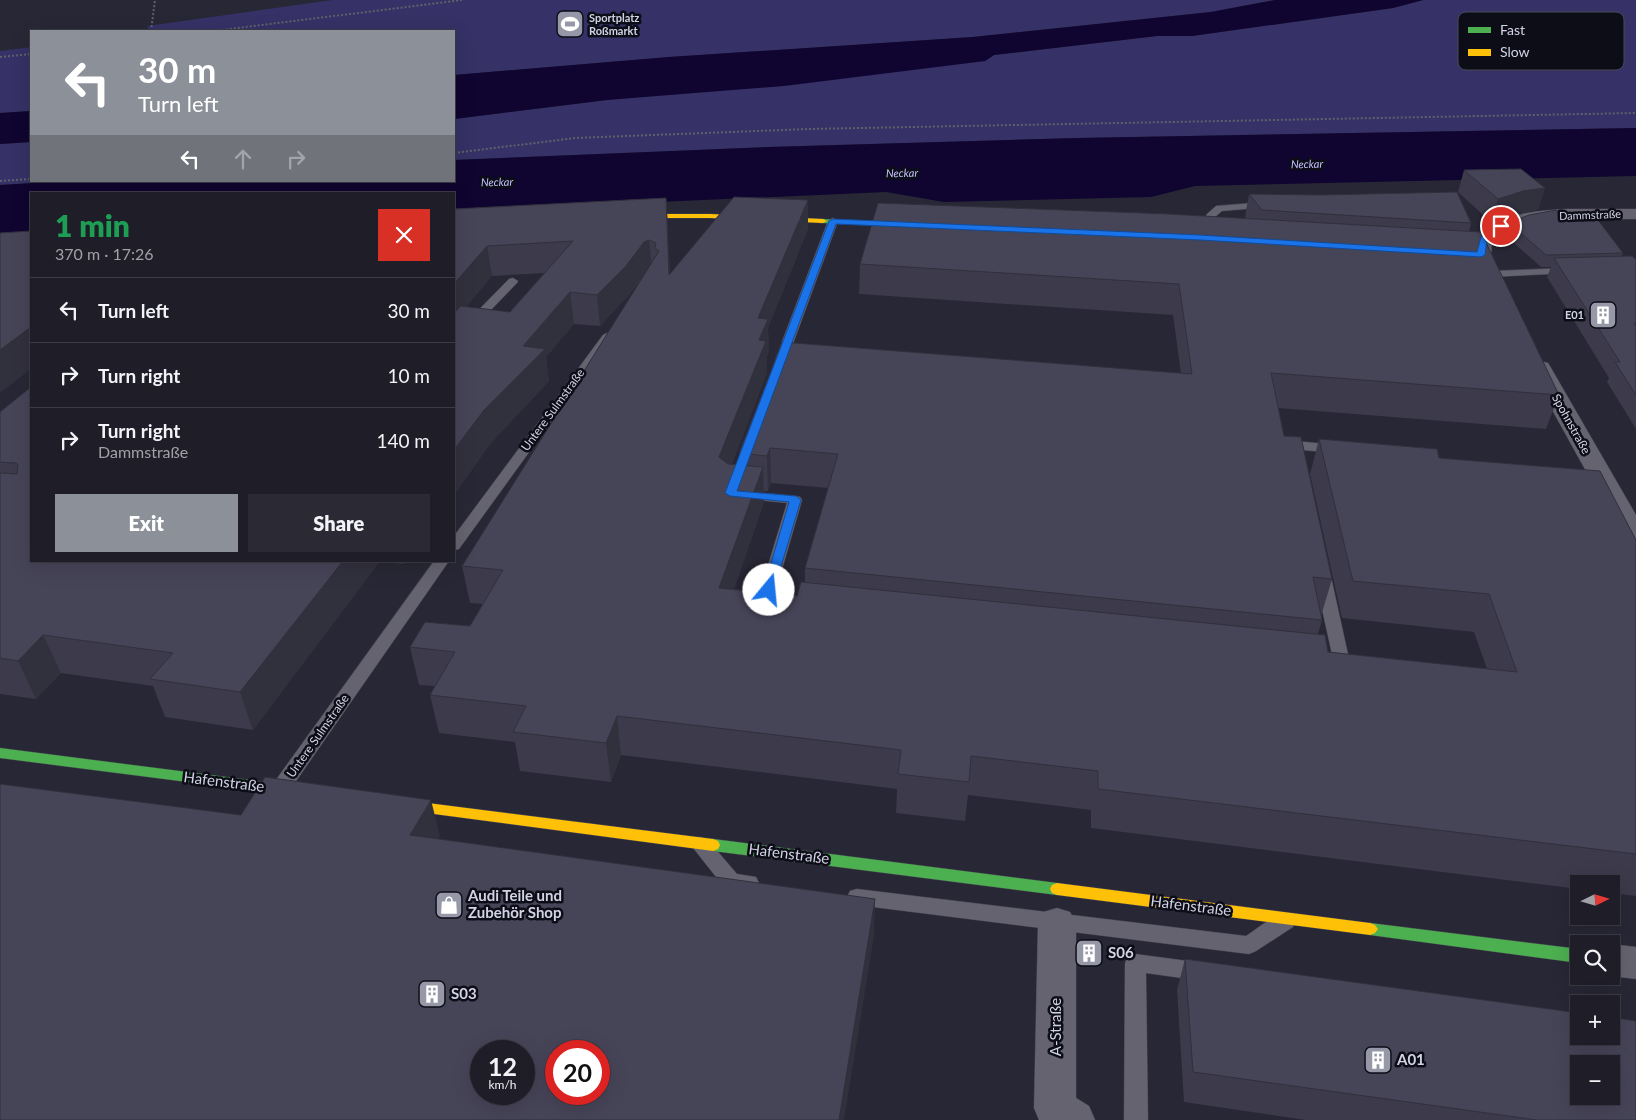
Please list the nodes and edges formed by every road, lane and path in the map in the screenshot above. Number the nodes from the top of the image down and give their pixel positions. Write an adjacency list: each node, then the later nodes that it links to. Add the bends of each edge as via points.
1 (156, 0): 3 (path)
2 (462, 0): 4 (path)
3 (151, 30)
4 (222, 30)
5 (30, 54): 6 (path)
6 (0, 57)
7 (1636, 114): 8 (path, via 818,128 575,138)
8 (455, 153)
9 (30, 179): 10 (path)
10 (0, 181)
11 (1274, 204): 16 (lane, via 1219,208)
12 (1636, 214): 17 (street, Dammstraße, via 1568,215 1521,220 1501,226 1483,239)
13 (618, 216): 14 (street)
14 (833, 221): 15 (street); 24 (lane)
15 (922, 225)
16 (1199, 237)
17 (1481, 261): 18 (lane); 20 (street)
18 (1578, 271)
19 (513, 281): 22 (lane)
20 (1502, 296)
21 (617, 323): 29 (lane, Untere Sulmstraße)
22 (455, 341)
23 (1530, 350): 28 (street, Spohnstraße)
24 (775, 375)
25 (1353, 451): 26 (lane, via 1294,445)
26 (1301, 474)
27 (734, 484): 32 (lane, via 730,493 796,500 763,608)
28 (1636, 538)
29 (455, 545)
30 (1320, 561): 33 (lane, via 1348,669)
31 (441, 562): 35 (lane, Untere Sulmstraße)
32 (783, 610)
33 (1324, 666)
34 (0, 753): 35 (street, Hafenstraße)
35 (280, 789): 36 (street, Hafenstraße)
36 (309, 793)
37 (387, 803): 38 (street, Hafenstraße)
38 (700, 843): 39 (lane, via 731,881); 41 (street, Hafenstraße)
39 (771, 886)
40 (840, 895): 42 (lane)
41 (1290, 919): 42 (lane, via 1249,945); 43 (street, Hafenstraße)
42 (1056, 923): 47 (street, A-Straße, via 1055,1108)
43 (1570, 955)
44 (1620, 961): 45 (street)
45 (1636, 963)
46 (1224, 975): 48 (lane, via 1135,963)
47 (1074, 1120)
48 (1136, 1120)

